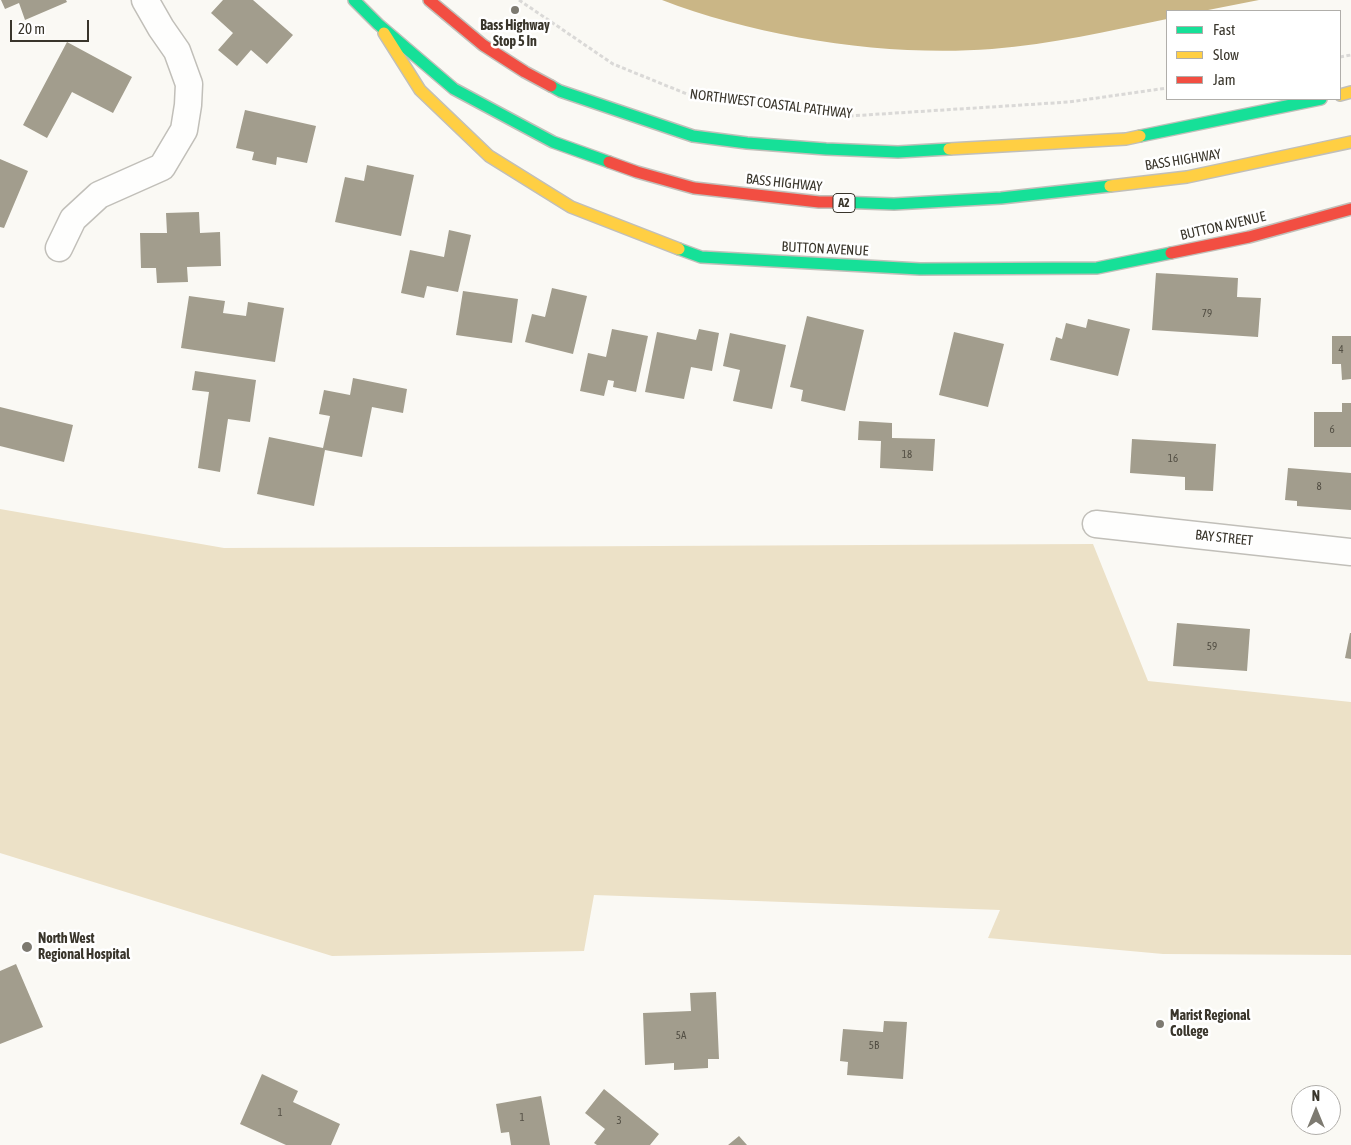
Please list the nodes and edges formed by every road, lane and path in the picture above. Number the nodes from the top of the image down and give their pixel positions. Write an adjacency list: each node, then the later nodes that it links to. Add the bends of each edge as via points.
1 (145, 0): 10 (street, via 177,51 189,84 184,130 162,167 99,195 73,219)
2 (354, 0): 5 (main road, BASS HIGHWAY / A2)
3 (430, 0): 7 (main road, via 483,45 560,91 693,136 747,143 898,152 1126,139)
4 (519, 0): 6 (path, NORTHWEST COASTAL PATHWAY, via 613,64 687,94 839,115 1069,102)
5 (378, 24): 8 (main road, BASS HIGHWAY / A2, via 454,89 553,142 694,188 759,196 894,204 1001,198 1187,177); 9 (main road, BUTTON AVENUE, via 420,90 489,156 571,207 701,257 920,269 1097,268 1249,237)
6 (1166, 88)
7 (1316, 100)
8 (1351, 142)
9 (1351, 209)
10 (59, 248)
11 (1096, 524): 12 (street, BAY STREET)
12 (1351, 552)

